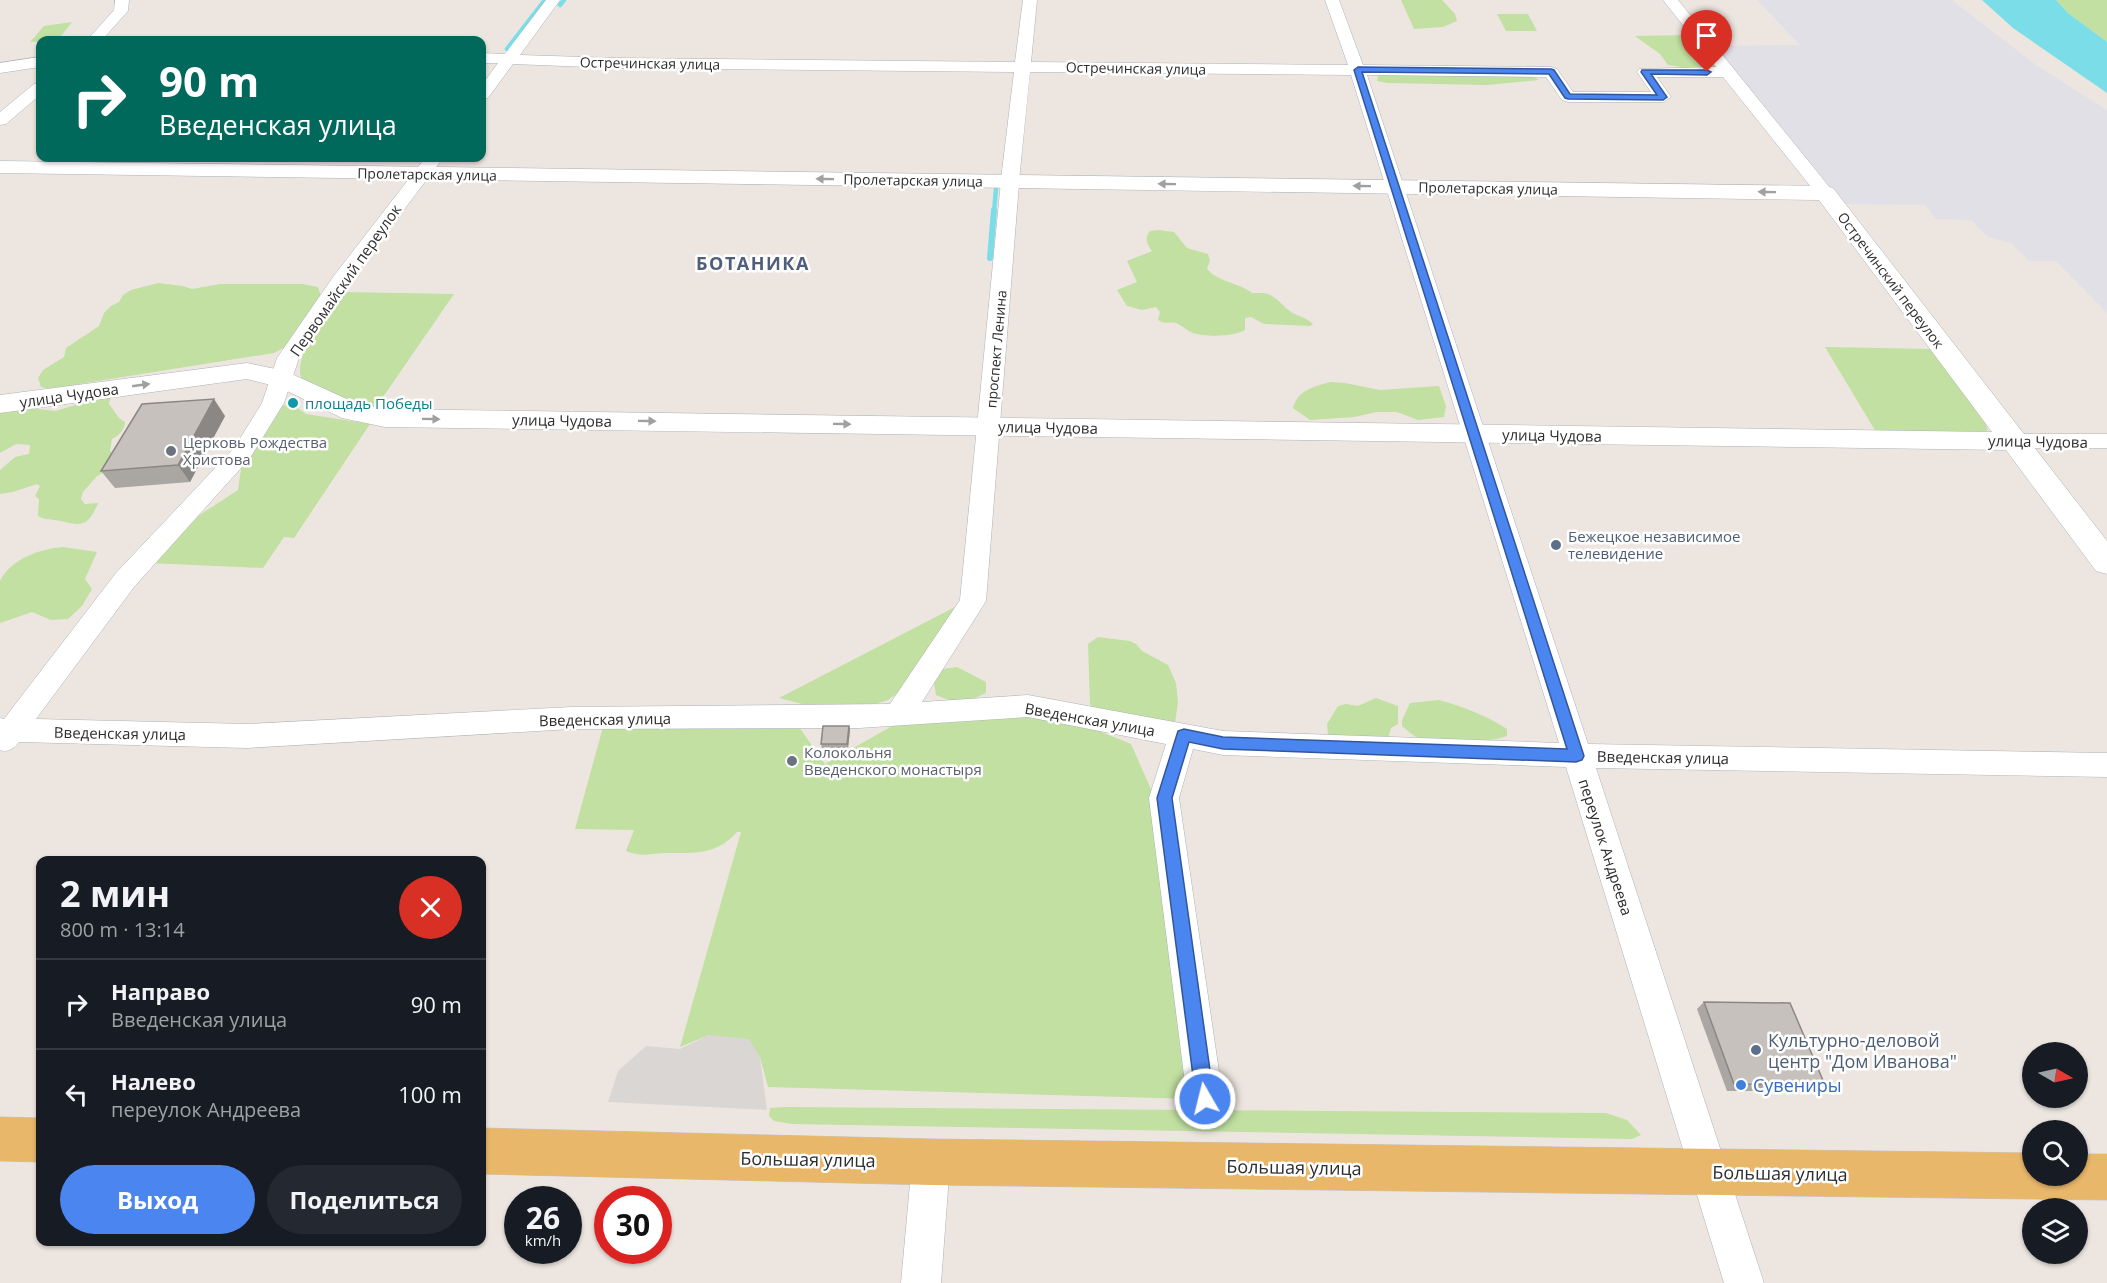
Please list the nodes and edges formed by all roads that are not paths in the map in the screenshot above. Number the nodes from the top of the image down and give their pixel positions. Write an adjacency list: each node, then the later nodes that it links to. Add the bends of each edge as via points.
1 (122, 0): 6 (street, via 121,11)
2 (553, 0): 8 (street)
3 (1030, 0): 10 (street, проспект Ленина)
4 (1332, 0): 12 (street, переулок Андреева)
5 (1670, 0): 13 (street, Остречинский переулок)
6 (98, 36)
7 (486, 58): 8 (street, Остречинская улица)
8 (509, 58): 10 (street, Остречинская улица, via 615,63); 15 (street)
9 (36, 63): 11 (street)
10 (1024, 66): 12 (street, Остречинская улица); 19 (street, проспект Ленина)
11 (0, 68)
12 (1358, 70): 13 (street, Остречинская улица, via 1551,72 1568,97 1663,97 1645,72); 20 (street, переулок Андреева)
13 (1728, 72): 21 (street, Остречинский переулок)
14 (36, 90): 16 (street)
15 (486, 90)
16 (0, 120)
17 (428, 166): 18 (street, Пролетарская улица); 19 (street, Пролетарская улица, one-way to 17); 22 (street, Первомайский переулок, via 340,281 288,358)
18 (0, 167)
19 (1011, 181): 20 (street, Пролетарская улица, one-way to 19); 24 (street, проспект Ленина)
20 (1395, 187): 21 (street, Пролетарская улица, one-way to 20); 25 (street, переулок Андреева)
21 (1825, 193): 26 (street, Остречинский переулок)
22 (281, 377): 23 (street, улица Чудова, one-way to 22, via 225,373 266,372); 24 (street, улица Чудова, one-way to 24, via 353,412 385,418); 30 (street, Первомайский переулок, via 273,403 242,453 125,580)
23 (0, 404)
24 (989, 426): 25 (street, улица Чудова); 29 (street, проспект Ленина, via 973,601)
25 (1475, 434): 26 (street, улица Чудова); 32 (street, переулок Андреева)
26 (2014, 441): 27 (street, улица Чудова); 28 (street, Остречинский переулок)
27 (2107, 441)
28 (2107, 563)
29 (899, 713): 30 (street, Введенская улица, via 859,717 572,718 248,736); 31 (street, Введенская улица, via 1028,706)
30 (4, 735)
31 (1184, 735): 32 (street, Введенская улица, via 1223,743); 34 (street, via 1164,798)
32 (1576, 756): 33 (street, Введенская улица); 39 (street, переулок Андреева)
33 (2107, 765)
34 (1205, 1099)
35 (0, 1139): 36 (main road)
36 (36, 1140)
37 (486, 1151): 38 (main road, Большая улица)
38 (931, 1162): 39 (main road, Большая улица); 41 (street)
39 (1711, 1173): 40 (main road, Большая улица); 42 (street, переулок Андреева)
40 (2107, 1177)
41 (921, 1283)
42 (1744, 1283)

